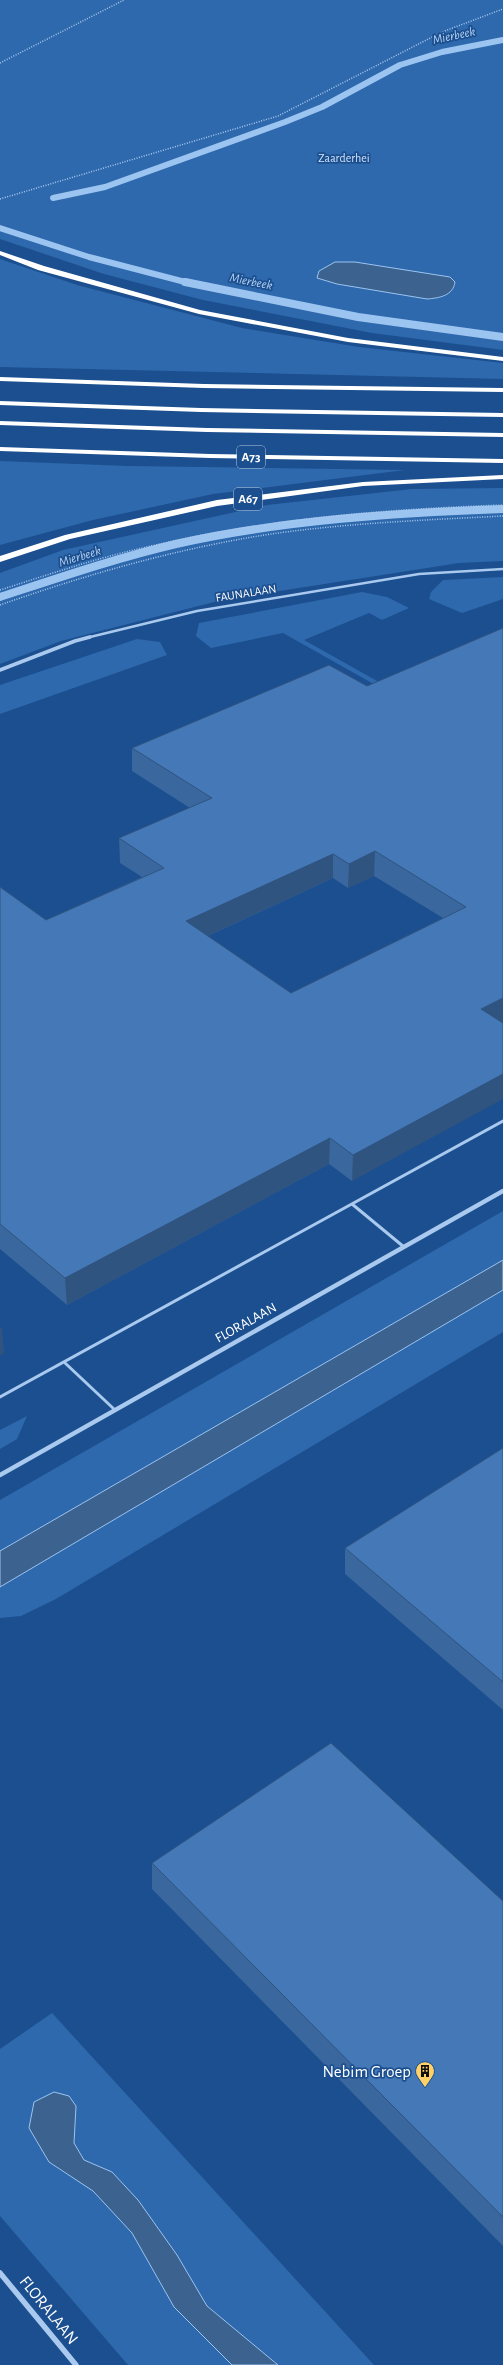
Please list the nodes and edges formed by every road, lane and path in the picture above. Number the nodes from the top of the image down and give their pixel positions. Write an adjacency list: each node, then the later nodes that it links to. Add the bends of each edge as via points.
1 (124, 0): 3 (path)
2 (503, 8): 4 (path, via 442,32 278,116)
3 (0, 62)
4 (0, 199)
5 (0, 253): 6 (highway, via 41,268 198,312 348,340)
6 (503, 359)
7 (0, 379): 8 (highway, via 204,386)
8 (503, 390)
9 (0, 403): 10 (highway, via 209,410)
10 (503, 414)
11 (0, 423): 12 (highway, A73, via 207,430)
12 (503, 435)
13 (0, 449): 14 (highway, A73)
14 (503, 461)
15 (503, 477): 18 (highway, A67, via 363,484 217,503 68,537)
16 (503, 505): 20 (path, via 432,507 264,525 171,541)
17 (503, 516): 21 (path, via 345,526 198,548 126,565)
18 (0, 559)
19 (503, 569): 22 (street, FAUNALAAN, via 419,574 197,611 75,641)
20 (0, 590)
21 (0, 605)
22 (0, 670)
23 (503, 1121): 25 (lane)
24 (503, 1191): 26 (street, FLORALAAN)
25 (352, 1204): 26 (lane); 27 (lane)
26 (404, 1247): 29 (street, FLORALAAN)
27 (64, 1362): 28 (lane); 29 (lane)
28 (0, 1397)
29 (115, 1410): 30 (street, FLORALAAN)
30 (0, 1475)
31 (0, 2273): 32 (street, FLORALAAN)
32 (76, 2365)

